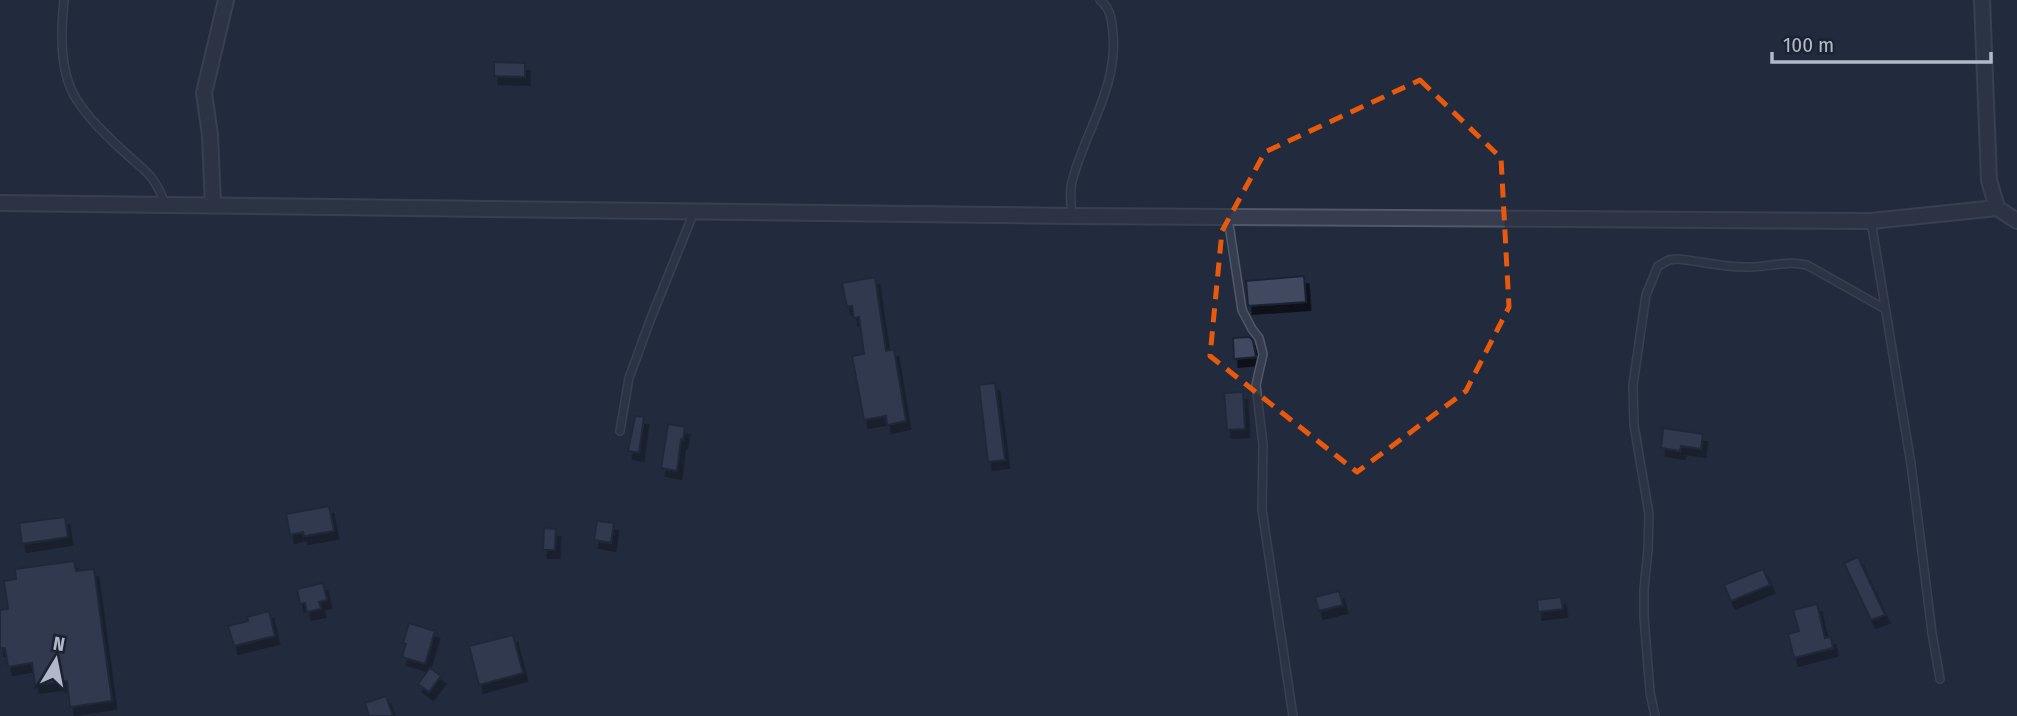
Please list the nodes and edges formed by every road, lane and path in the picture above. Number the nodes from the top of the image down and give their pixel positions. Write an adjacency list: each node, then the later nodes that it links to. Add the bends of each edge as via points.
1 (64, 0): 6 (lane, via 64,60 74,94 95,124 150,174)
2 (226, 0): 7 (street, via 204,93)
3 (1100, 0): 10 (lane, via 1112,22 1114,61 1072,179)
4 (1982, 0): 8 (street, via 1989,180)
5 (0, 204): 6 (street)
6 (166, 205): 7 (street)
7 (213, 205): 9 (street)
8 (1997, 208): 12 (street); 13 (street)
9 (695, 211): 10 (street); 15 (lane, via 633,366)
10 (1072, 216): 11 (street)
11 (1228, 217): 12 (street); 17 (lane, via 1242,310 1263,354 1256,385 1263,445 1262,510)
12 (1871, 221): 14 (lane)
13 (2017, 221)
14 (1885, 309): 16 (lane); 18 (lane, via 1807,265 1749,267 1677,259 1658,266 1646,295 1633,385 1634,425 1648,514 1644,617)
15 (620, 431)
16 (1940, 679)
17 (1293, 716)
18 (1655, 716)

